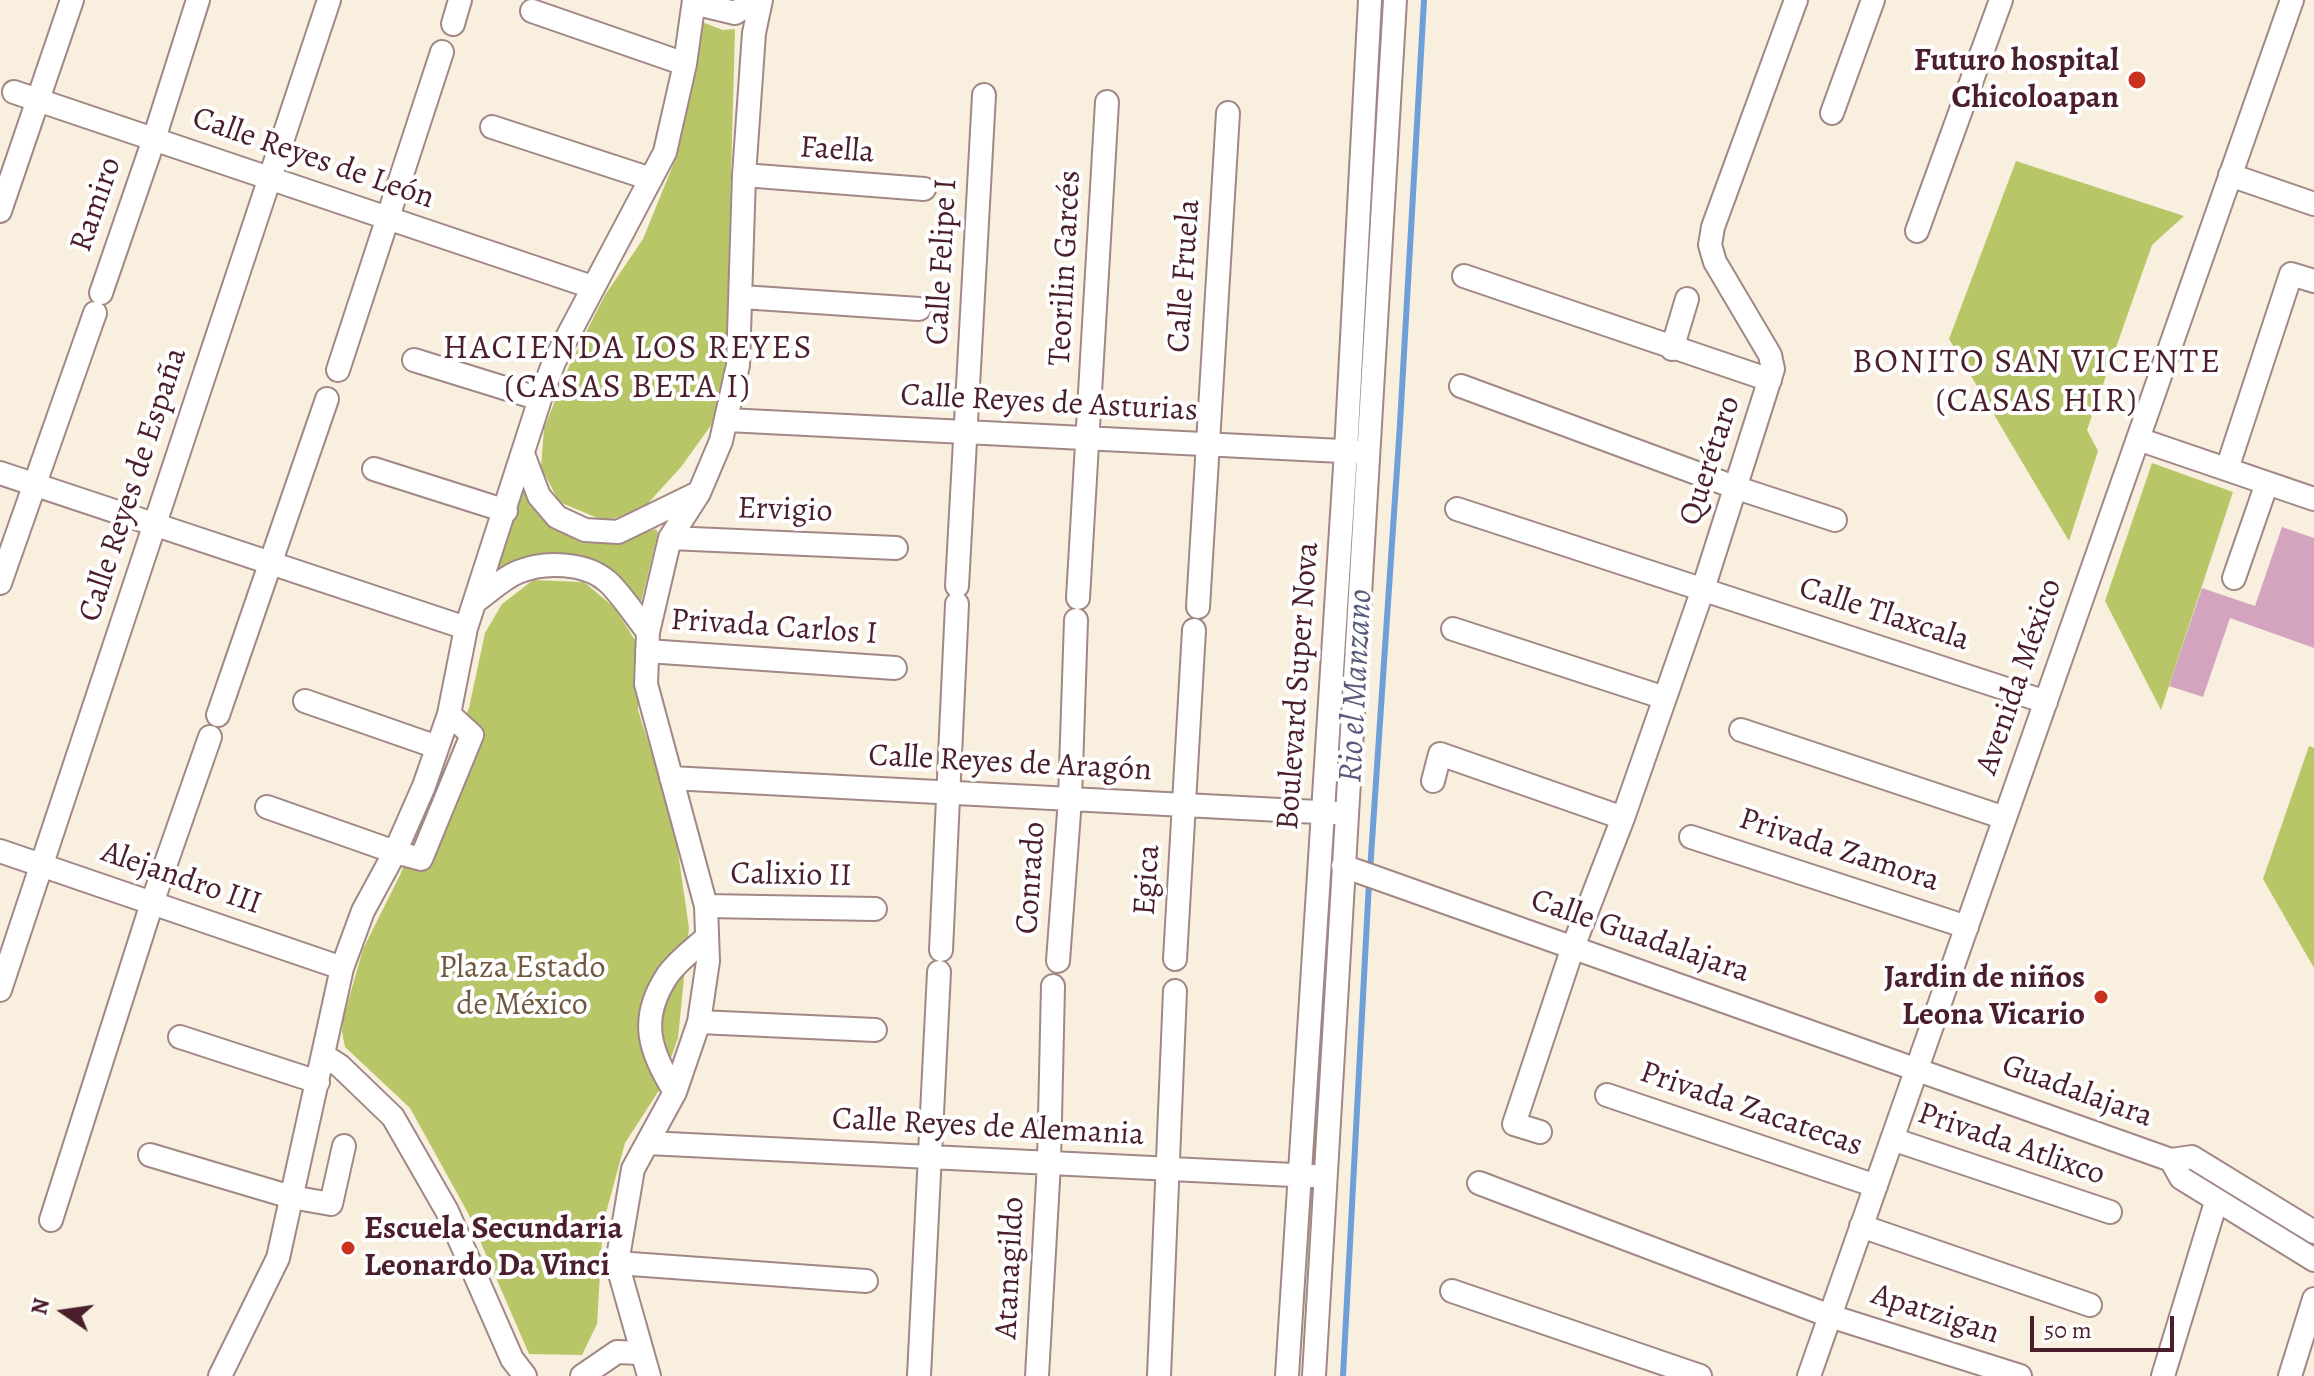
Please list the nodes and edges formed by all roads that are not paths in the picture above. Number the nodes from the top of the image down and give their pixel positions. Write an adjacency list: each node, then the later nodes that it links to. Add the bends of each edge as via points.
1 (72, 0): 20 (street)
2 (198, 0): 25 (street, Ramiro)
3 (329, 0): 28 (street, Calle Reyes de España)
4 (460, 0): 15 (street)
5 (696, 0): 6 (street, via 735,13); 17 (street)
6 (755, 0)
7 (761, 0): 26 (street)
8 (1370, 0): 53 (street, Boulevard Super Nova)
9 (1395, 0): 53 (street, Boulevard Super Nova)
10 (1796, 0): 44 (street, Querétaro, via 1710,245 1770,355)
11 (1873, 0): 23 (street)
12 (2001, 0): 34 (street)
13 (2292, 0): 27 (street, Avenida México)
14 (532, 11): 17 (street)
15 (453, 24)
16 (442, 52): 33 (street)
17 (685, 64): 29 (street, via 665,152)
18 (14, 92): 20 (street, Calle Reyes de León)
19 (984, 95): 49 (street, Calle Felipe I)
20 (37, 99): 25 (street, Calle Reyes de León); 32 (street)
21 (1107, 102): 50 (street, Teorilin Garcés)
22 (1228, 113): 52 (street, Calle Fruela)
23 (1832, 113)
24 (492, 127): 29 (street)
25 (154, 139): 28 (street, Calle Reyes de León); 59 (street, Ramiro)
26 (744, 175): 30 (street, Faella); 38 (street)
27 (2230, 175): 31 (street); 51 (street, Avenida México)
28 (270, 178): 33 (street, Calle Reyes de León); 66 (street, Calle Reyes de España)
29 (651, 179): 37 (street)
30 (924, 189)
31 (2314, 204)
32 (0, 211)
33 (388, 218): 37 (street, Calle Reyes de León); 43 (street)
34 (1917, 231)
35 (1464, 276): 41 (street)
36 (2314, 281): 56 (street, via 2291,274)
37 (592, 287): 47 (street)
38 (742, 297): 40 (street); 48 (street, via 738,365)
39 (1687, 299): 41 (street)
40 (919, 309)
41 (1672, 349): 44 (street)
42 (414, 360): 47 (street)
43 (338, 370)
44 (1770, 380): 60 (street, Querétaro)
45 (1461, 386): 60 (street)
46 (327, 399): 69 (street)
47 (540, 399): 54 (street)
48 (727, 420): 49 (street, Calle Reyes de Asturias); 61 (street)
49 (966, 432): 50 (street, Calle Reyes de Asturias); 91 (street, Calle Felipe I)
50 (1088, 438): 52 (street, Calle Reyes de Asturias); 75 (street, Teorilin Garcés)
51 (2138, 439): 56 (street); 83 (street, Avenida México)
52 (1206, 444): 53 (street, Calle Reyes de Asturias); 74 (street, Calle Fruela)
53 (1357, 452): 95 (street, Boulevard Super Nova); 96 (street, Boulevard Super Nova)
54 (523, 454): 61 (street, via 539,496 557,517 585,530 618,532); 64 (street)
55 (374, 469): 64 (street)
56 (2227, 469): 58 (street)
57 (0, 473): 59 (street)
58 (2267, 483): 62 (street); 70 (street)
59 (35, 485): 66 (street); 71 (street, Ramiro)
60 (1737, 488): 65 (street); 72 (street, Querétaro)
61 (699, 493): 67 (street)
62 (2314, 499)
63 (1457, 509): 72 (street, Calle Tlaxcala)
64 (506, 511): 73 (street)
65 (1835, 520)
66 (154, 525): 69 (street); 102 (street, Calle Reyes de España)
67 (670, 538): 68 (street, Ervigio); 79 (street)
68 (896, 548)
69 (269, 563): 76 (street); 85 (street)
70 (2234, 578)
71 (0, 583)
72 (1703, 589): 81 (street, Querétaro); 83 (street, Calle Tlaxcala)
73 (476, 601): 76 (street); 79 (street, via 515,573 537,566 581,569 607,580)
74 (1198, 607)
75 (1077, 609): 92 (street, Conrado)
76 (466, 628): 84 (street)
77 (1453, 629): 81 (street)
78 (1194, 630): 93 (street, Egica)
79 (648, 642): 80 (street, Privada Carlos I); 89 (street, via 646,684)
80 (895, 668)
81 (1665, 698): 97 (street, Querétaro)
82 (305, 701): 88 (street)
83 (2046, 702): 98 (street, Avenida México)
84 (449, 714): 88 (street); 101 (street, via 472,735 421,859)
85 (218, 715)
86 (1741, 730): 98 (street)
87 (210, 737): 104 (street)
88 (437, 747): 101 (street)
89 (671, 778): 91 (street, Calle Reyes de Aragón); 105 (street)
90 (1433, 781): 97 (street, via 1440,754)
91 (950, 793): 92 (street, Calle Reyes de Aragón); 129 (street, Calle Felipe I)
92 (1070, 799): 93 (street, Calle Reyes de Aragón); 111 (street, Conrado)
93 (1185, 805): 95 (street, Calle Reyes de Aragón); 110 (street, Egica)
94 (267, 807): 101 (street)
95 (1322, 812): 96 (street, Calle Reyes de Aragón); 133 (street, Boulevard Super Nova)
96 (1346, 814): 103 (street, Boulevard Super Nova)
97 (1623, 818): 109 (street, Querétaro)
98 (2005, 818): 107 (street, Avenida México)
99 (1691, 837): 107 (street, Privada Zamora)
100 (0, 851): 102 (street, Alejandro III)
101 (395, 852): 112 (street, via 363,911)
102 (41, 865): 104 (street, Alejandro III); 114 (street, Calle Reyes de España)
103 (1348, 868): 109 (street, Calle Guadalajara); 134 (street, Boulevard Super Nova)
104 (152, 903): 112 (street, Alejandro III); 140 (street)
105 (706, 906): 106 (street, Calixio II); 108 (street)
106 (875, 909)
107 (1967, 927): 120 (street, Avenida México)
108 (707, 937): 116 (street); 122 (street, via 667,974 652,1005 649,1037)
109 (1573, 947): 120 (street, Calle Guadalajara); 124 (street, Querétaro, via 1514,1124)
110 (1175, 959)
111 (1058, 961)
112 (342, 968): 119 (street)
113 (1053, 986): 131 (street, Atanagildo)
114 (0, 990)
115 (1175, 991): 132 (street)
116 (699, 1022): 117 (street); 122 (street)
117 (875, 1030)
118 (180, 1037): 121 (street)
119 (323, 1055): 121 (street); 152 (street, via 393,1117 447,1211 512,1359)
120 (1917, 1068): 125 (street, Avenida México); 130 (street, Guadalajara)
121 (318, 1082): 137 (street)
122 (675, 1092): 126 (street)
123 (1607, 1095): 136 (street, Privada Zacatecas)
124 (1540, 1132)
125 (1892, 1139): 136 (street, Avenida México); 139 (street, Privada Atlixco)
126 (648, 1143): 129 (street, Calle Reyes de Alemania); 144 (street, via 633,1169)
127 (344, 1146): 137 (street, via 331,1204)
128 (150, 1155): 137 (street)
129 (931, 1158): 131 (street, Calle Reyes de Alemania); 155 (street, Calle Felipe I)
130 (2171, 1160): 138 (street, via 2181,1178); 142 (street, Guadalajara, via 2192,1157)
131 (1049, 1163): 132 (street, Calle Reyes de Alemania); 156 (street, Atanagildo)
132 (1168, 1169): 133 (street, Calle Reyes de Alemania); 157 (street)
133 (1298, 1175): 134 (street, Calle Reyes de Alemania); 158 (street, Boulevard Super Nova)
134 (1325, 1176): 159 (street, Boulevard Super Nova)
135 (1479, 1183): 149 (street, Apatzigan)
136 (1876, 1186): 141 (street, Avenida México)
137 (291, 1197): 151 (street, via 278,1258)
138 (2216, 1202): 143 (street); 163 (street)
139 (2110, 1212)
140 (51, 1220)
141 (1861, 1226): 148 (street); 149 (street, Avenida México)
142 (2314, 1232)
143 (2314, 1260)
144 (617, 1263): 145 (street); 150 (street)
145 (866, 1281)
146 (1452, 1291): 160 (street)
147 (2314, 1299): 164 (street)
148 (2090, 1305)
149 (1830, 1316): 161 (street, Avenida México); 162 (street, Apatzigan)
150 (641, 1353): 153 (street, via 617,1352); 154 (street)
151 (220, 1376)
152 (525, 1376)
153 (582, 1376)
154 (649, 1376)
155 (919, 1376)
156 (1037, 1376)
157 (1159, 1376)
158 (1287, 1376)
159 (1314, 1376)
160 (1700, 1376)
161 (1809, 1376)
162 (2020, 1376)
163 (2163, 1376)
164 (2290, 1376)

